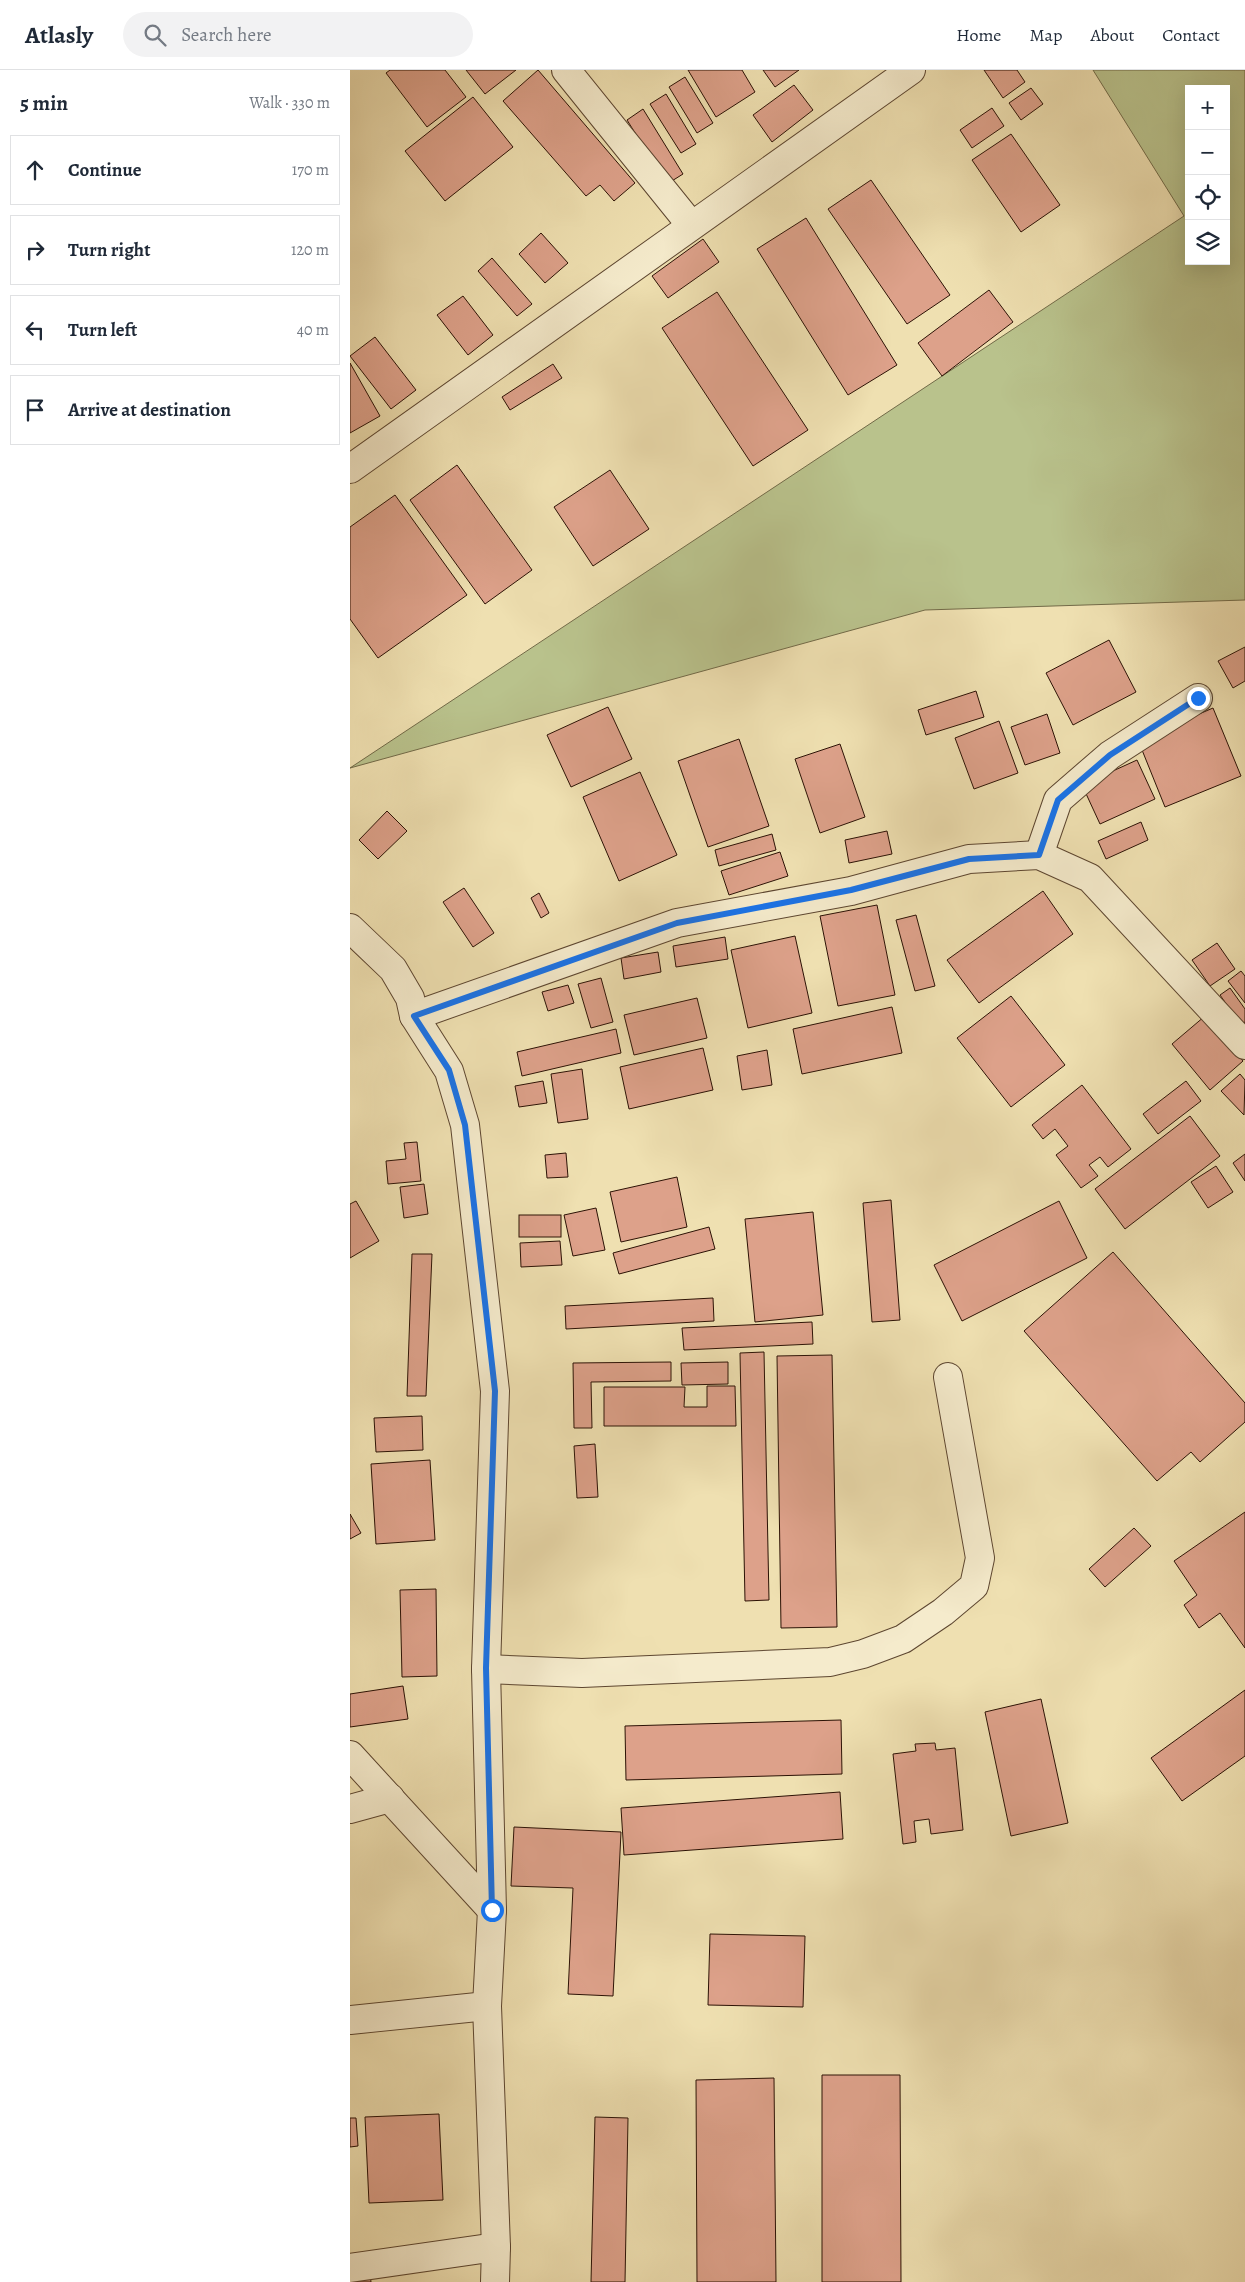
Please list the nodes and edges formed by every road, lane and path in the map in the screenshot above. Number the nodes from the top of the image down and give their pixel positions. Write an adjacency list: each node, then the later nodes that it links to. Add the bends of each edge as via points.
1 (566, 70): 3 (street)
2 (911, 70): 3 (street)
3 (691, 225): 4 (street)
4 (350, 469)
5 (1198, 698): 6 (street, via 1110,755 1058,800)
6 (1039, 855): 8 (street, via 969,859 851,890 677,923); 9 (street, via 1090,878)
7 (350, 928): 8 (street, via 393,969 410,998)
8 (414, 1016): 11 (street, via 449,1070 465,1125 493,1372)
9 (1245, 1045)
10 (948, 1377): 11 (street, via 980,1558 974,1586 943,1612 902,1639 830,1662 582,1673)
11 (486, 1668): 15 (street)
12 (350, 1756): 13 (street)
13 (390, 1798): 14 (street); 15 (street)
14 (350, 1809)
15 (492, 1910): 16 (street)
16 (487, 2006): 17 (street); 18 (street)
17 (350, 2020)
18 (496, 2247): 19 (street); 20 (street)
19 (350, 2268)
20 (496, 2282)

